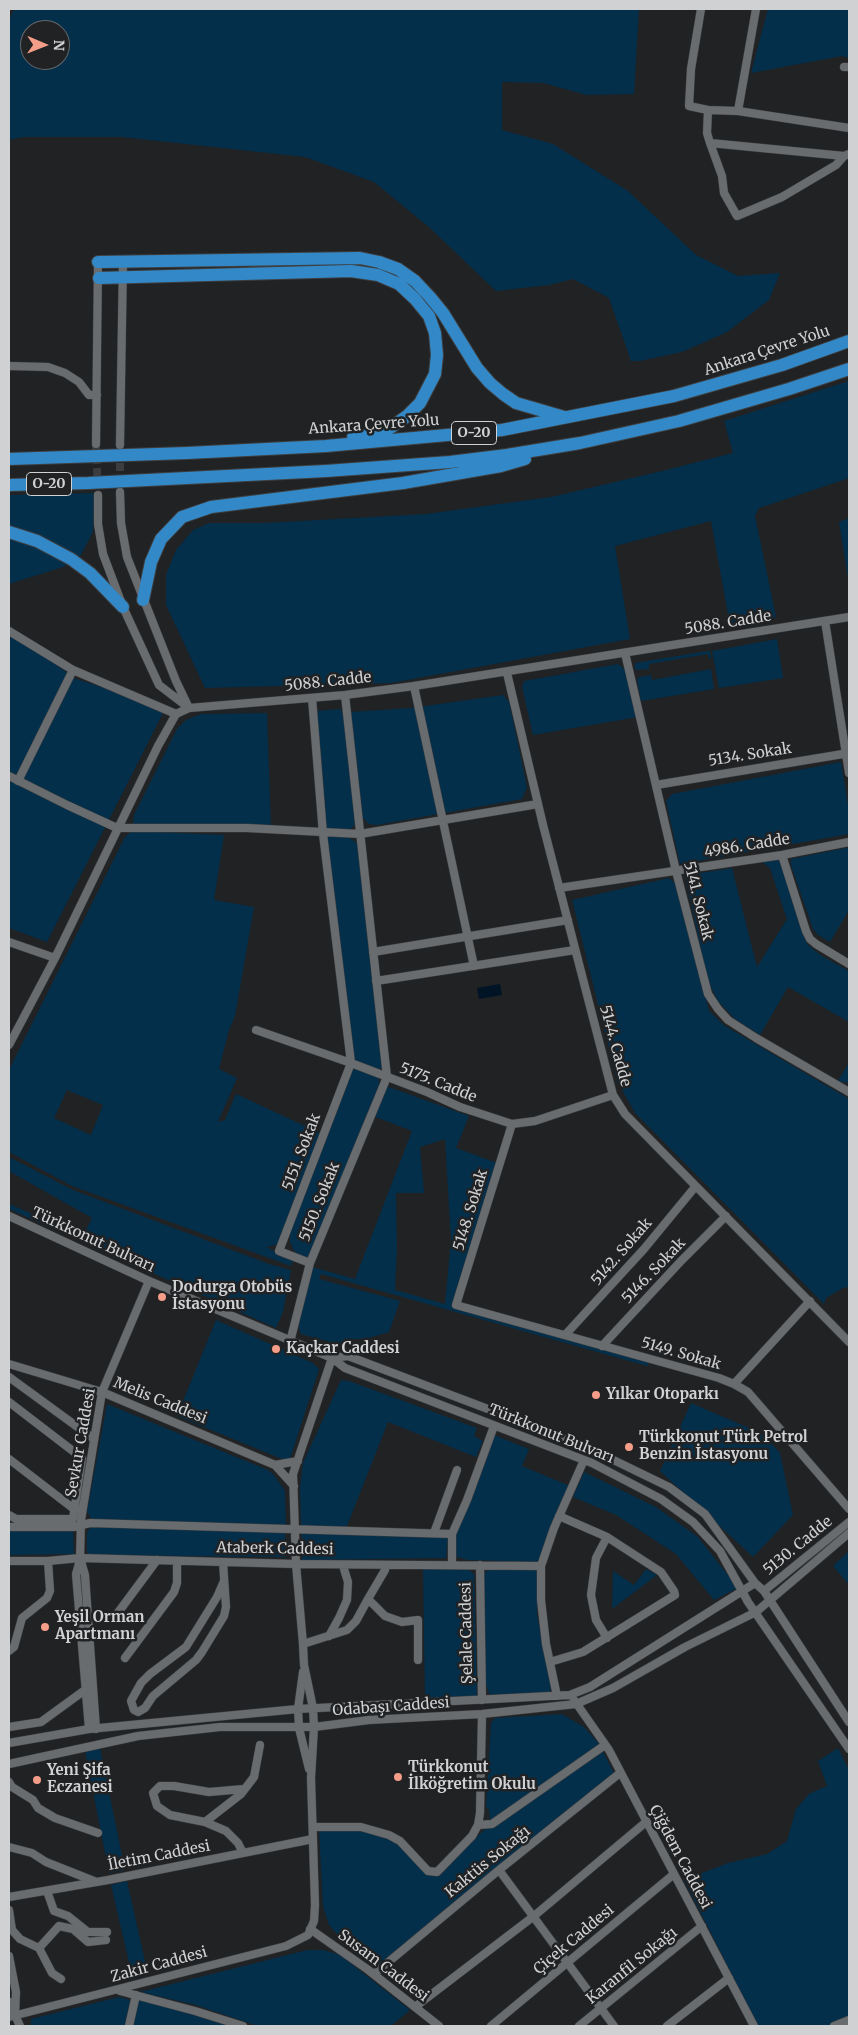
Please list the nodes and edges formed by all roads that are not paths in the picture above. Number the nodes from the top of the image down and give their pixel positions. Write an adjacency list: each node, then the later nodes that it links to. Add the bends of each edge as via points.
1 (701, 9): 3 (street, via 691,69 689,106)
2 (756, 9): 4 (street)
3 (708, 110): 4 (street); 6 (street)
4 (738, 111): 5 (street)
5 (849, 128)
6 (710, 143): 7 (street); 7 (street, via 722,176 724,193 737,216 782,197)
7 (847, 155)
8 (123, 261): 9 (highway); 11 (street); 16 (highway, via 360,258 386,264 415,280 444,313 477,368 503,394 516,403)
9 (98, 262): 10 (street)
10 (99, 278): 11 (highway); 15 (street)
11 (124, 278): 19 (street); 20 (highway, via 351,271 378,275 399,284 415,299 429,316 437,355 435,374 420,404 390,428)
12 (849, 341): 16 (highway, Ankara Çevre Yolu / O-20, via 723,383)
13 (9, 366): 15 (street, via 48,367 66,373 90,395)
14 (849, 369): 17 (highway, O-20, via 729,408)
15 (97, 395): 18 (street)
16 (569, 418): 20 (highway, Ankara Çevre Yolu / O-20, via 458,435)
17 (580, 443): 22 (highway, O-20, via 507,455 390,467); 26 (highway, via 501,466 403,483 211,507 182,517 161,539 151,562)
18 (96, 444)
19 (120, 445)
20 (277, 448): 21 (highway, Ankara Çevre Yolu / O-20)
21 (9, 459)
22 (9, 485)
23 (120, 492): 26 (street, via 127,557)
24 (98, 495): 27 (street, via 98,524 104,554)
25 (9, 532): 27 (highway, via 37,541 72,559)
26 (143, 600): 37 (street)
27 (123, 608): 37 (street, via 159,685)
28 (849, 617): 29 (street, 5088. Cadde)
29 (825, 620): 31 (street, 5088. Cadde); 39 (street)
30 (9, 631): 32 (street)
31 (625, 654): 33 (street, 5088. Cadde); 43 (street, 5141. Sokak)
32 (73, 670): 38 (street); 42 (street)
33 (507, 673): 34 (street, 5088. Cadde); 44 (street, 5144. Cadde)
34 (414, 686): 35 (street, 5088. Cadde); 45 (street)
35 (345, 695): 36 (street, 5088. Cadde); 48 (street)
36 (312, 698): 37 (street, 5088. Cadde); 47 (street)
37 (189, 708): 38 (street, 5088. Cadde)
38 (176, 714): 46 (street)
39 (848, 753): 40 (street); 43 (street, 5134. Sokak)
40 (849, 773)
41 (9, 776): 42 (street)
42 (18, 781): 46 (street)
43 (656, 784): 51 (street, 5141. Sokak)
44 (538, 804): 45 (street); 52 (street, 5144. Cadde)
45 (442, 819): 48 (street); 54 (street)
46 (117, 828): 47 (street, via 247,828); 58 (street)
47 (323, 834): 48 (street); 64 (street)
48 (360, 834): 57 (street)
49 (849, 842): 50 (street, 4986. Cadde)
50 (782, 855): 51 (street, 4986. Cadde); 59 (street, via 810,939)
51 (676, 871): 52 (street, 4986. Cadde); 66 (street, 5141. Sokak, via 700,970 708,994 718,1009 728,1020 756,1038)
52 (559, 888): 53 (street, 5144. Cadde)
53 (568, 920): 54 (street); 56 (street, 5144. Cadde)
54 (469, 936): 57 (street); 60 (street)
55 (9, 942): 58 (street)
56 (575, 950): 60 (street); 68 (street, 5144. Cadde)
57 (373, 952): 61 (street)
58 (55, 958): 63 (street)
59 (849, 964)
60 (474, 966): 61 (street)
61 (376, 981): 65 (street)
62 (256, 1030): 64 (street, 5175. Cadde)
63 (9, 1045)
64 (351, 1063): 65 (street, 5175. Cadde); 73 (street, 5151. Sokak, via 279,1251)
65 (387, 1077): 69 (street, 5175. Cadde, via 460,1108); 73 (street, 5150. Sokak)
66 (845, 1087): 67 (street)
67 (849, 1092)
68 (613, 1095): 69 (street, 5175. Cadde, via 535,1121); 70 (street, 5144. Cadde, via 625,1114)
69 (512, 1124): 76 (street, 5148. Sokak)
70 (695, 1187): 72 (street, 5144. Cadde); 77 (street, 5142. Sokak, via 644,1249)
71 (9, 1216): 74 (street, Türkkonut Bulvarı)
72 (726, 1216): 75 (street, 5144. Cadde); 80 (street, 5146. Sokak)
73 (310, 1263): 78 (street, 5150. Sokak)
74 (149, 1281): 78 (street, Türkkonut Bulvarı); 85 (street, Sevkur Caddesi)
75 (810, 1301): 79 (street, 5144. Cadde); 84 (street)
76 (456, 1305): 77 (street, 5149. Sokak)
77 (566, 1334): 80 (street, 5149. Sokak)
78 (290, 1342): 81 (street, Türkkonut Bulvarı)
79 (849, 1342)
80 (602, 1346): 84 (street, 5149. Sokak)
81 (332, 1358): 87 (street, Türkkonut Bulvarı, via 345,1368); 91 (street); 120 (street, Türkkonut Bulvarı, via 348,1356 509,1417 595,1451 670,1487 705,1514)
82 (9, 1364): 85 (street, Melis Caddesi)
83 (9, 1377): 88 (street)
84 (734, 1384): 96 (street, 5149. Sokak, via 748,1392)
85 (102, 1392): 88 (street, Sevkur Caddesi); 92 (street, Melis Caddesi)
86 (9, 1402): 95 (street, via 82,1458)
87 (494, 1426): 90 (street, Türkkonut Bulvarı); 105 (street)
88 (94, 1439): 95 (street, Sevkur Caddesi)
89 (9, 1459): 95 (street)
90 (584, 1460): 98 (street); 121 (street, Türkkonut Bulvarı, via 661,1500 693,1522 720,1551)
91 (298, 1461): 92 (street); 94 (street, via 293,1474)
92 (275, 1465): 94 (street)
93 (456, 1470): 103 (street)
94 (294, 1486): 102 (street)
95 (79, 1509): 97 (street, via 73,1519 16,1519); 100 (street, Sevkur Caddesi)
96 (849, 1509)
97 (9, 1515)
98 (559, 1516): 106 (street); 116 (street)
99 (849, 1522): 122 (street, 5130. Cadde)
100 (81, 1526): 101 (street); 102 (street, via 90,1523); 107 (street, Sevkur Caddesi)
101 (9, 1527)
102 (295, 1530): 103 (street); 113 (street)
103 (434, 1533): 105 (street)
104 (849, 1533): 124 (street, 5130. Cadde)
105 (452, 1534): 114 (street)
106 (607, 1537): 128 (street, via 596,1558 592,1595 596,1620); 128 (street, via 661,1572 675,1595)
107 (80, 1558): 108 (street, Ataberk Caddesi); 110 (street, Ataberk Caddesi); 135 (street, Sevkur Caddesi, via 76,1574); 147 (street, Sevkur Caddesi, via 85,1575)
108 (156, 1560): 111 (street, Ataberk Caddesi); 126 (street)
109 (9, 1561): 110 (street, Ataberk Caddesi)
110 (48, 1561): 130 (street, via 50,1591 47,1598 22,1618 14,1647)
111 (177, 1561): 112 (street, Ataberk Caddesi); 131 (street, via 174,1592)
112 (223, 1562): 113 (street, Ataberk Caddesi); 119 (street)
113 (296, 1564): 114 (street, Ataberk Caddesi); 129 (street)
114 (452, 1565): 115 (street, Ataberk Caddesi)
115 (480, 1565): 116 (street, Ataberk Caddesi); 138 (street, Şelale Caddesi)
116 (541, 1566): 133 (street, via 541,1600)
117 (344, 1569): 127 (street, via 348,1582 347,1600)
118 (385, 1570): 123 (street)
119 (224, 1582): 119 (street, via 186,1647 138,1687 131,1701 134,1710 138,1712 145,1708 153,1696 202,1652 224,1616)
120 (755, 1583): 121 (street, Odabaşı Caddesi); 122 (street, Türkkonut Bulvarı)
121 (742, 1591): 125 (street, Türkkonut Bulvarı); 136 (street, Odabaşı Caddesi, via 590,1687)
122 (764, 1591): 124 (street, Türkkonut Bulvarı)
123 (368, 1598): 127 (street, via 356,1621 346,1630); 132 (street, via 385,1616 402,1622 418,1620)
124 (770, 1600): 125 (street, 5130. Cadde); 143 (street, Türkkonut Bulvarı)
125 (756, 1612): 139 (street, Odabaşı Caddesi, via 685,1646 613,1688); 151 (street, Türkkonut Bulvarı)
126 (117, 1614)
127 (329, 1636): 129 (street)
128 (607, 1638): 133 (street, via 583,1652)
129 (303, 1644): 134 (street)
130 (9, 1651)
131 (125, 1658)
132 (418, 1660)
133 (550, 1662): 137 (street)
134 (304, 1665): 140 (street); 141 (street)
135 (85, 1690): 144 (street, via 41,1722); 147 (street, Sevkur Caddesi)
136 (570, 1695): 137 (street, Odabaşı Caddesi); 139 (street, Çiğdem Caddesi)
137 (557, 1696): 138 (street, Odabaşı Caddesi)
138 (482, 1700): 140 (street, Odabaşı Caddesi)
139 (576, 1704): 142 (street, Odabaşı Caddesi); 149 (street, Çiğdem Caddesi)
140 (313, 1708): 141 (street, Odabaşı Caddesi); 145 (street)
141 (298, 1709): 146 (street); 147 (street, Odabaşı Caddesi)
142 (482, 1714): 145 (street, Odabaşı Caddesi, via 369,1720); 159 (street)
143 (849, 1722)
144 (9, 1727)
145 (314, 1727): 146 (street, Odabaşı Caddesi); 154 (street)
146 (299, 1728): 152 (street, Odabaşı Caddesi, via 220,1727 138,1736); 154 (street)
147 (93, 1729): 148 (street, Odabaşı Caddesi)
148 (9, 1743)
149 (605, 1744): 153 (street, Çiğdem Caddesi); 159 (street, via 492,1824)
150 (260, 1745): 156 (street, via 254,1777)
151 (849, 1748)
152 (9, 1764)
153 (620, 1773): 158 (street, Çiğdem Caddesi); 165 (street, Kaktüs Sokağı)
154 (311, 1778): 160 (street)
155 (9, 1782): 161 (street, via 33,1800 38,1808 55,1818)
156 (244, 1789): 157 (street); 157 (street, via 209,1792 160,1786 153,1793 157,1806 170,1815)
157 (205, 1822): 164 (street, via 226,1831 238,1843)
158 (646, 1822): 166 (street, Çiğdem Caddesi); 172 (street)
159 (478, 1825): 160 (street, via 472,1836 433,1873 400,1841 389,1835 361,1827)
160 (313, 1827): 162 (street)
161 (98, 1833)
162 (313, 1840): 164 (street, İletim Caddesi); 175 (street, via 315,1905)
163 (9, 1847): 167 (street, via 32,1853)
164 (243, 1854): 167 (street, İletim Caddesi)
165 (499, 1870): 172 (street); 179 (street, Kaktüs Sokağı)
166 (674, 1874): 174 (street, Çiğdem Caddesi); 178 (street, Çiçek Caddesi)
167 (94, 1881): 168 (street, İletim Caddesi)
168 (47, 1891): 169 (street, İletim Caddesi); 171 (street)
169 (9, 1897)
170 (9, 1910): 176 (street, via 12,1930 20,1939)
171 (54, 1911): 173 (street); 173 (street, via 68,1916 88,1932 107,1936 88,1942 73,1929)
172 (534, 1916): 178 (street); 185 (street)
173 (59, 1926): 176 (street)
174 (702, 1926): 180 (street, Çiğdem Caddesi); 186 (street, Karanfil Sokağı)
175 (310, 1929): 179 (street, Susam Caddesi); 182 (street, Zakir Caddesi, via 308,1935 286,1946)
176 (39, 1948): 181 (street, via 52,1973)
177 (9, 1956): 187 (street, via 16,1992)
178 (568, 1963): 186 (street); 193 (street, Çiçek Caddesi)
179 (374, 1974): 185 (street, Susam Caddesi)
180 (729, 1978): 196 (street); 197 (street, Çiğdem Caddesi)
181 (61, 1979)
182 (118, 1990): 183 (street); 187 (street, Zakir Caddesi)
183 (136, 1995): 190 (street); 191 (street)
184 (9, 2002): 187 (street)
185 (415, 2007): 192 (street, Susam Caddesi)
186 (601, 2009): 194 (street, Karanfil Sokağı); 195 (street)
187 (12, 2016): 189 (street)
188 (849, 2020): 198 (street)
189 (20, 2026)
190 (130, 2026)
191 (243, 2026)
192 (440, 2026)
193 (491, 2026)
194 (580, 2026)
195 (614, 2026)
196 (667, 2026)
197 (754, 2026)
198 (834, 2026)

